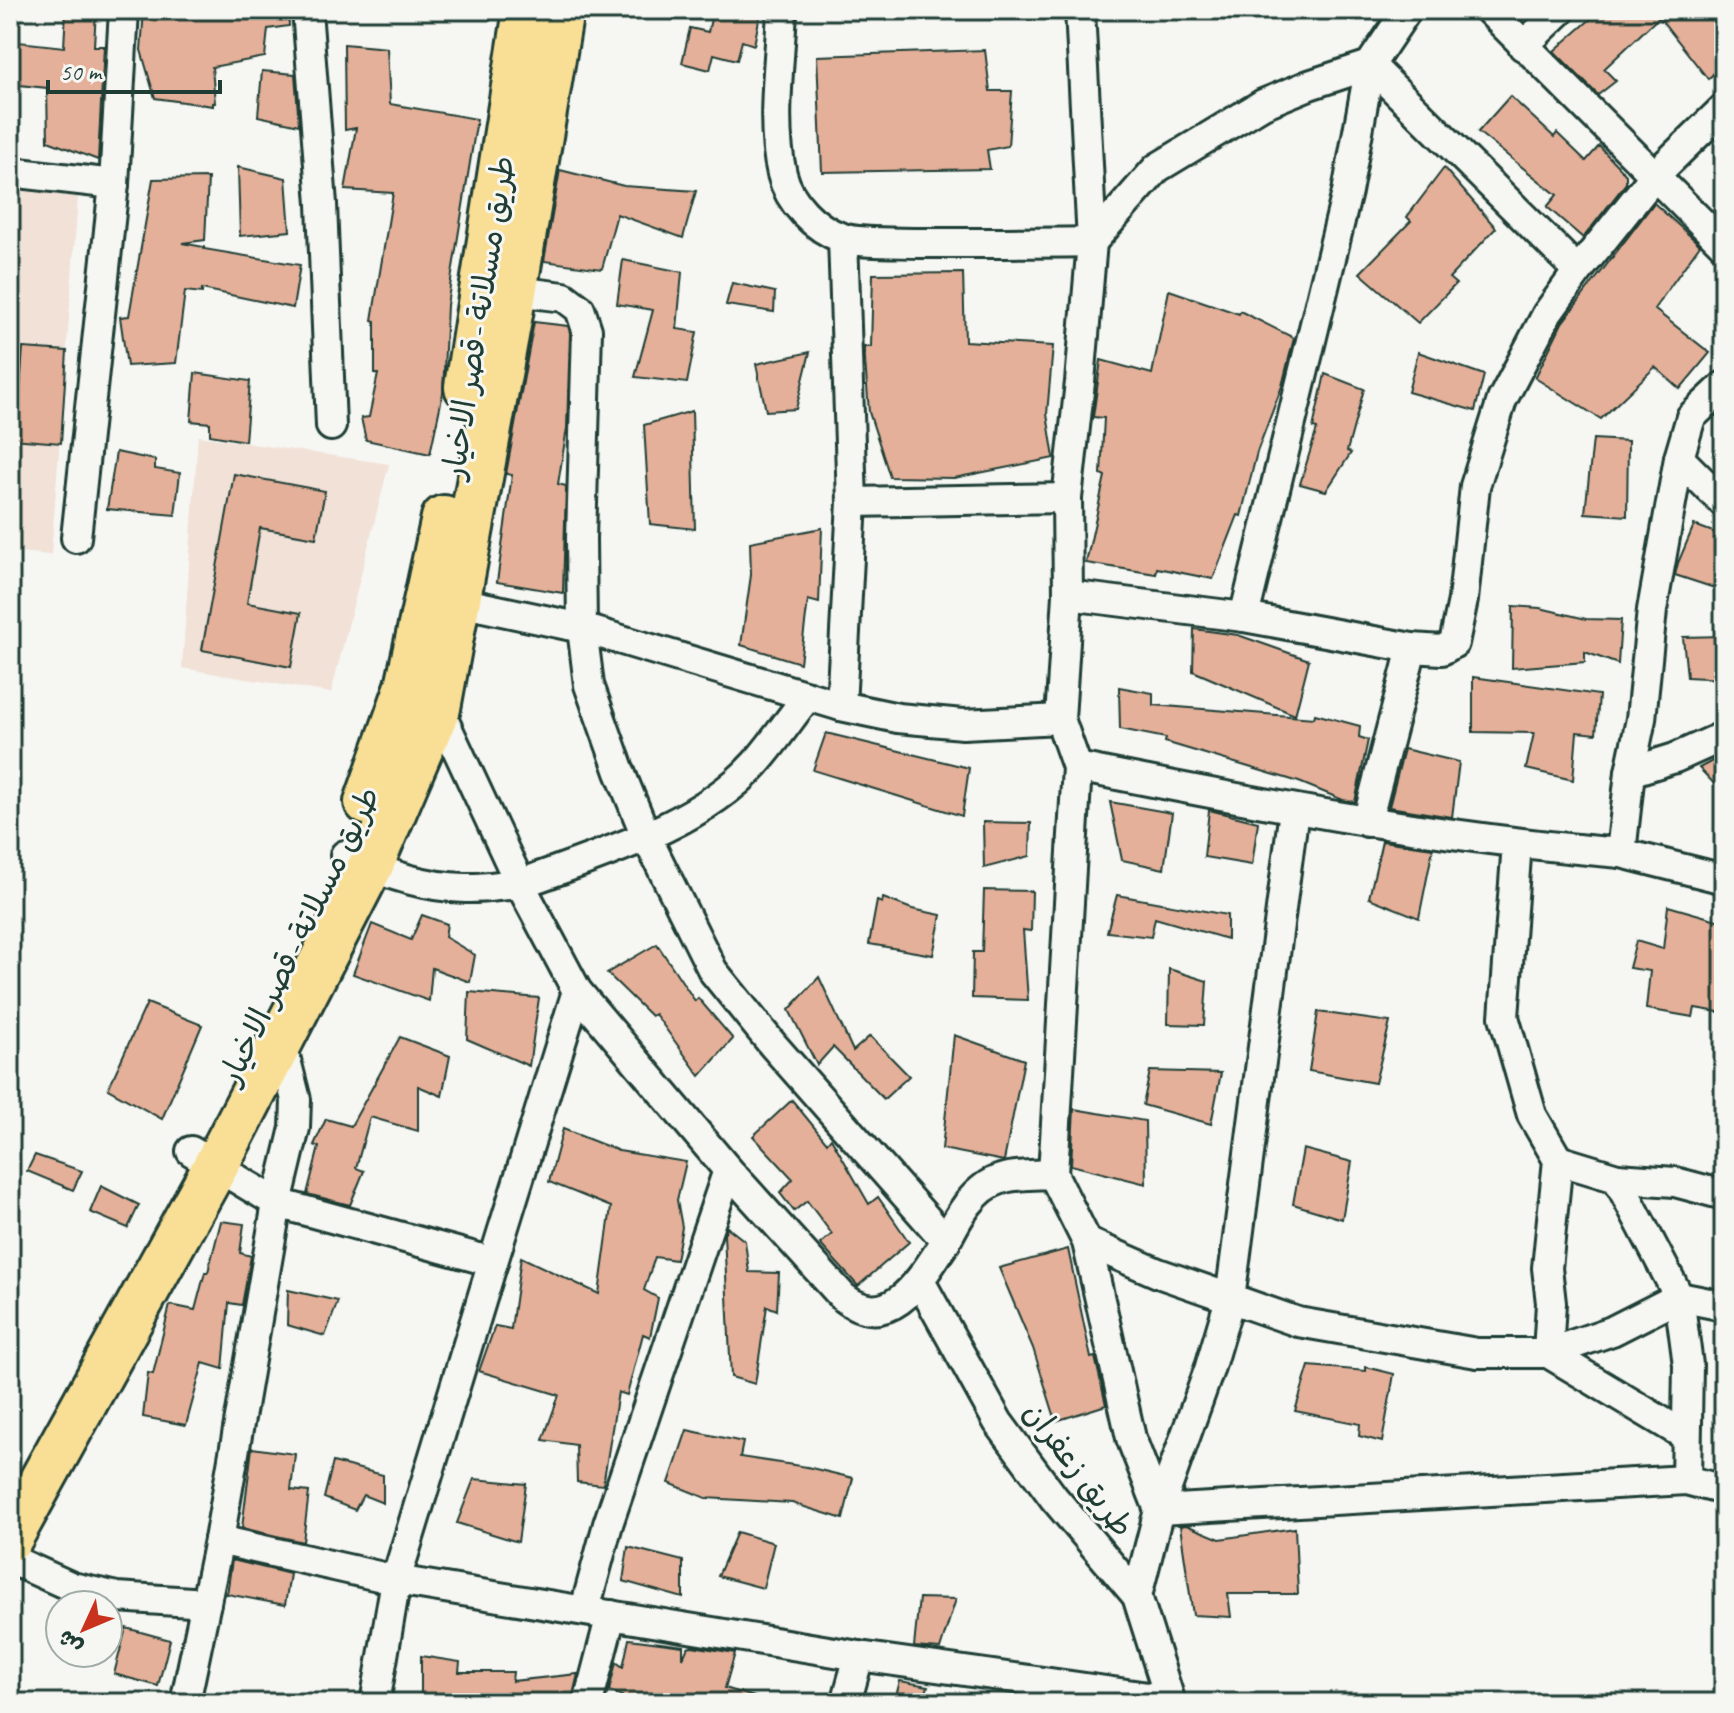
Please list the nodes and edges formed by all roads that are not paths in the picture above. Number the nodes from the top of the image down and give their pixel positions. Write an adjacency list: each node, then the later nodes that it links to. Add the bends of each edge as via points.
1 (124, 10): 15 (street)
2 (307, 10): 22 (street)
3 (526, 10): 20 (main road, طريق مسلاتة -قصر الاخيار)
4 (561, 10): 20 (main road)
5 (782, 10): 16 (street, via 777,140 783,176 795,203)
6 (1080, 10): 17 (street)
7 (1407, 10): 11 (street)
8 (1489, 10): 10 (street)
9 (1561, 10): 10 (street)
10 (1523, 46): 14 (street)
11 (1370, 65): 17 (street, via 1263,104 1157,168); 19 (street); 30 (street, via 1347,192)
12 (1724, 108): 14 (street)
13 (10, 172): 15 (street)
14 (1655, 175): 18 (street); 19 (street)
15 (114, 184): 27 (street)
16 (843, 238): 17 (street); 25 (street)
17 (1092, 242): 24 (street)
18 (1724, 245)
19 (1578, 271): 32 (street, via 1547,314 1502,400 1475,486 1454,643 1442,650)
20 (498, 289): 29 (main road, طريق مسلاتة -قصر الاخيار, via 453,477); 31 (street, via 564,297 580,309 587,330)
21 (1724, 386): 23 (street, via 1691,417)
22 (331, 426)
23 (1679, 458): 26 (street); 39 (street)
24 (1067, 498): 25 (street); 28 (street)
25 (852, 502): 34 (street)
26 (1724, 503)
27 (76, 538)
28 (1068, 595): 30 (street); 36 (street)
29 (443, 598): 31 (street); 35 (main road); 45 (main road, طريق مسلاتة -قصر الاخيار, via 381,769)
30 (1244, 617): 32 (street)
31 (582, 628): 33 (street); 42 (street, via 589,685)
32 (1412, 648): 41 (street)
33 (808, 696): 34 (street); 42 (street, via 754,765 715,799)
34 (841, 706): 36 (street, via 963,724)
35 (438, 708): 45 (main road); 47 (street)
36 (1060, 719): 38 (street)
37 (1724, 736): 39 (street)
38 (1077, 767): 40 (street); 53 (street)
39 (1630, 772): 44 (street)
40 (1294, 810): 41 (street); 62 (street)
41 (1367, 822): 43 (street)
42 (646, 836): 47 (street); 57 (street, via 713,971)
43 (1517, 843): 44 (street); 51 (street, via 1504,1017 1532,1115)
44 (1621, 853): 46 (street)
45 (358, 861): 47 (street, via 419,882 465,888); 49 (main road); 50 (main road, طريق مسلاتة -قصر الاخيار)
46 (1724, 879)
47 (520, 884): 48 (street)
48 (577, 991): 52 (street); 59 (street)
49 (281, 1040): 50 (main road); 56 (street, via 296,1100 295,1128)
50 (203, 1159): 56 (street); 67 (main road, طريق مسلاتة -قصر الاخيار); 70 (main road)
51 (1558, 1160): 54 (street); 64 (street, via 1547,1268)
52 (728, 1170): 60 (street, via 856,1307 890,1308); 76 (street, via 608,1524)
53 (1053, 1174): 57 (street, via 1000,1179 976,1194); 58 (street)
54 (1617, 1178): 55 (street, via 1675,1182); 61 (street)
55 (1724, 1195)
56 (277, 1203): 59 (street); 71 (street)
57 (946, 1241): 60 (street)
58 (1087, 1242): 62 (street); 69 (street, via 1131,1438)
59 (493, 1262): 73 (street)
60 (920, 1281): 74 (street, طريق زعفران, via 998,1422)
61 (1679, 1297): 63 (street); 64 (street, via 1612,1331); 65 (street, via 1688,1365)
62 (1230, 1299): 64 (street, via 1298,1322 1440,1348); 69 (street)
63 (1724, 1306)
64 (1548, 1353): 65 (street)
65 (1686, 1436): 66 (street)
66 (1686, 1480): 68 (street); 69 (street)
67 (10, 1486)
68 (1724, 1490)
69 (1159, 1510): 74 (street)
70 (10, 1538)
71 (219, 1540): 73 (street); 75 (street)
72 (10, 1559): 75 (street, via 72,1587 117,1597)
73 (396, 1580): 76 (street); 80 (street)
74 (1137, 1596): 78 (street, طريق زعفران)
75 (206, 1603): 79 (street)
76 (598, 1612): 77 (street); 81 (street)
77 (859, 1656): 78 (street); 82 (street)
78 (1170, 1701)
79 (185, 1703)
80 (375, 1703)
81 (588, 1703)
82 (846, 1703)

